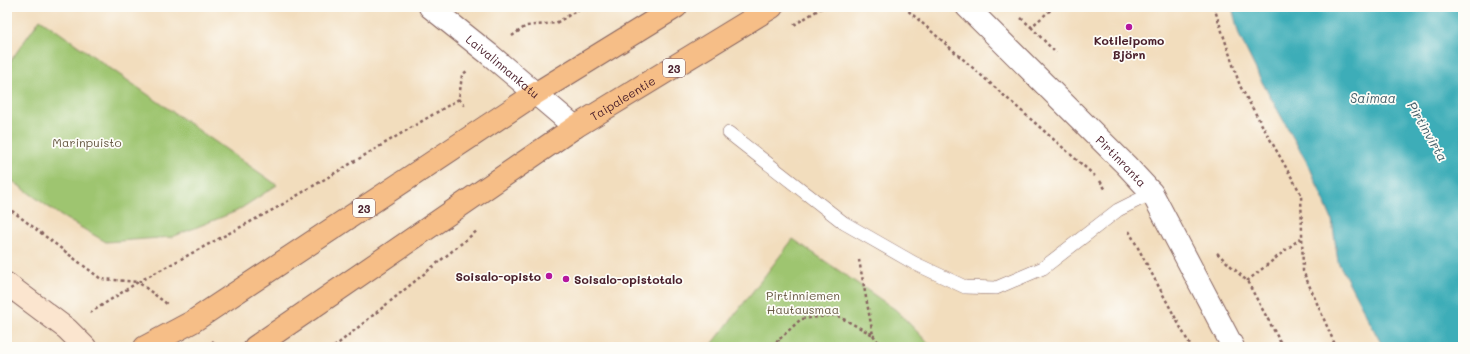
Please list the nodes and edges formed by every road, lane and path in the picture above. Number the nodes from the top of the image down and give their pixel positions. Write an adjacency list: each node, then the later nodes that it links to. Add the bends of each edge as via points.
1 (430, 7): 12 (street, Laivalinnankatu)
2 (583, 7): 12 (path, via 556,23 526,26)
3 (676, 7): 13 (highway, 23)
4 (772, 7): 14 (highway, Taipaleentie / 23)
5 (823, 7): 11 (path)
6 (904, 7): 18 (path, via 1100,181)
7 (967, 7): 16 (street, Pirtinranta)
8 (1054, 7): 10 (path, via 1031,27)
9 (1214, 7): 21 (path, via 1240,86 1301,194)
10 (1019, 17)
11 (789, 28)
12 (489, 54): 13 (street, Laivalinnankatu); 17 (path, via 462,75 459,99 278,207 138,282 101,279)
13 (535, 94): 14 (street, Laivalinnankatu); 27 (highway, 23, via 192,322)
14 (575, 127): 28 (highway, 23)
15 (729, 133): 20 (lane)
16 (1152, 193): 18 (lane); 34 (street, Pirtinranta)
17 (7, 207)
18 (1118, 210): 20 (lane, via 1042,268 996,288 965,287 914,263); 33 (path)
19 (482, 226): 29 (path)
20 (853, 228): 24 (path)
21 (1302, 237): 22 (path); 35 (path, via 1303,271)
22 (1246, 280)
23 (7, 284): 26 (main road, via 67,329)
24 (874, 335): 25 (path, via 836,315 801,319); 32 (path)
25 (779, 339): 30 (path); 31 (path)
26 (85, 347)
27 (145, 347)
28 (255, 347)
29 (334, 347)
30 (770, 347)
31 (777, 347)
32 (882, 347)
33 (1191, 347)
34 (1233, 347)
35 (1336, 347)

